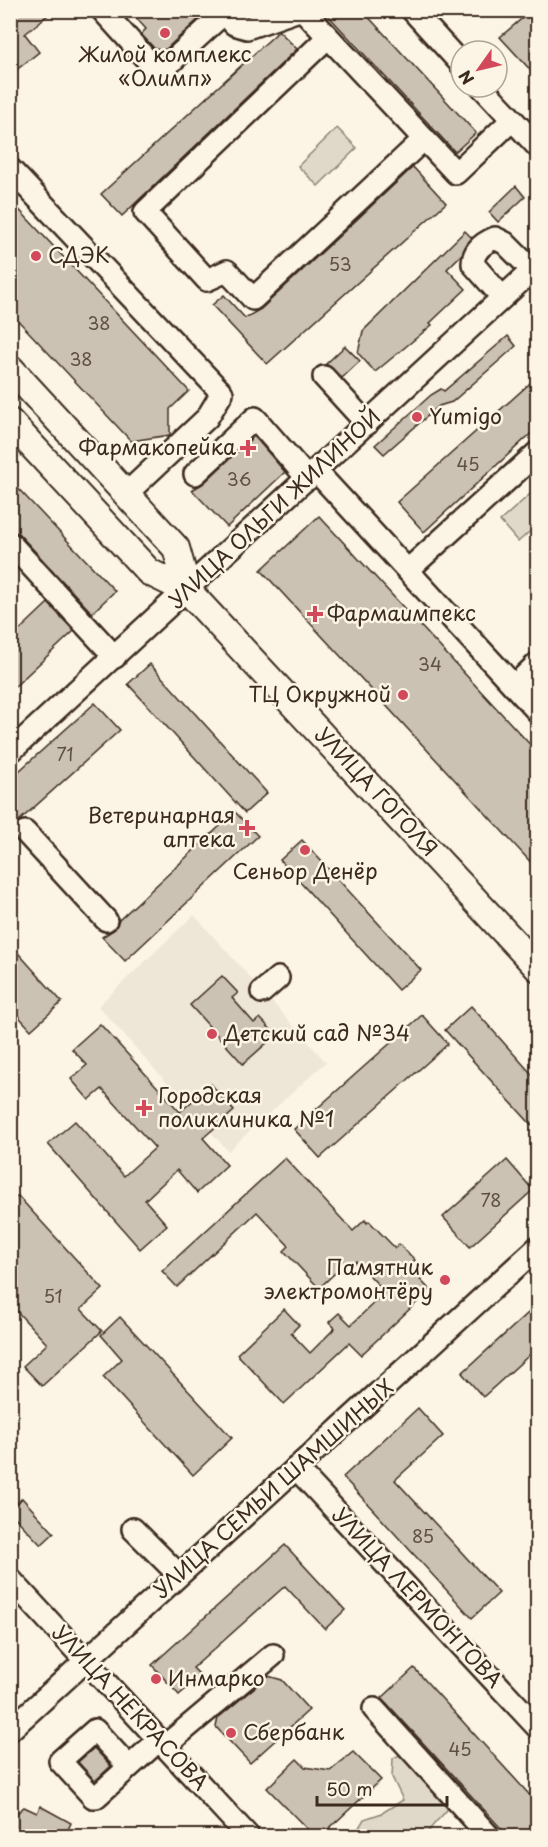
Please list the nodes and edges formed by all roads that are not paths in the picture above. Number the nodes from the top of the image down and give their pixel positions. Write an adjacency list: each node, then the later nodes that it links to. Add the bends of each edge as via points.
1 (102, 10): 4 (street, via 159,73)
2 (301, 10): 4 (street, via 247,28 238,27); 5 (street)
3 (412, 10): 6 (street)
4 (223, 12)
5 (327, 38): 9 (street); 9 (street, via 145,212 207,280 226,271 254,299)
6 (449, 51)
7 (493, 99): 8 (street)
8 (512, 120): 9 (street, via 456,173); 10 (street)
9 (424, 139)
10 (537, 147)
11 (10, 169): 21 (street, via 222,393 201,423)
12 (535, 267): 13 (street, УЛИЦА ОЛЬГИ ЖИЛИНОЙ); 13 (street, via 495,238 480,248 473,264)
13 (502, 297): 17 (street, УЛИЦА ОЛЬГИ ЖИЛИНОЙ)
14 (10, 368): 21 (main road, УЛИЦА ГОГОЛЯ)
15 (324, 377): 17 (street)
16 (10, 422): 24 (main road, УЛИЦА ГОГОЛЯ, via 149,572)
17 (367, 423): 20 (street, УЛИЦА ОЛЬГИ ЖИЛИНОЙ)
18 (537, 452): 23 (street)
19 (195, 474): 20 (street, via 255,418)
20 (312, 475): 23 (street); 24 (street, УЛИЦА ОЛЬГИ ЖИЛИНОЙ)
21 (127, 493): 24 (main road, УЛИЦА ГОГОЛЯ, via 176,548)
22 (10, 543): 25 (street)
23 (408, 570): 27 (street)
24 (188, 591): 25 (street, УЛИЦА ОЛЬГИ ЖИЛИНОЙ); 32 (main road, УЛИЦА ГОГОЛЯ)
25 (115, 657): 29 (street, УЛИЦА ОЛЬГИ ЖИЛИНОЙ)
26 (537, 663): 27 (street)
27 (514, 686): 28 (street)
28 (537, 712)
29 (10, 752)
30 (25, 832): 31 (street)
31 (106, 920)
32 (537, 968)
33 (279, 978): 34 (street)
34 (262, 992)
35 (537, 1247): 36 (street, УЛИЦА СЕМЬИ ШАМШИНЫХ)
36 (296, 1468): 38 (street, УЛИЦА СЕМЬИ ШАМШИНЫХ); 43 (street, УЛИЦА ЛЕРМОНТОВА)
37 (133, 1529): 38 (street)
38 (178, 1574): 41 (street, УЛИЦА СЕМЬИ ШАМШИНЫХ)
39 (10, 1579): 41 (street, УЛИЦА НЕКРАСОВА)
40 (273, 1655): 45 (street)
41 (86, 1660): 44 (street, УЛИЦА СЕМЬИ ШАМШИНЫХ); 45 (street, УЛИЦА НЕКРАСОВА)
42 (374, 1709): 48 (street)
43 (537, 1728)
44 (10, 1730)
45 (162, 1743): 46 (street); 47 (street, УЛИЦА НЕКРАСОВА)
46 (129, 1767)
47 (248, 1836)
48 (489, 1836)

